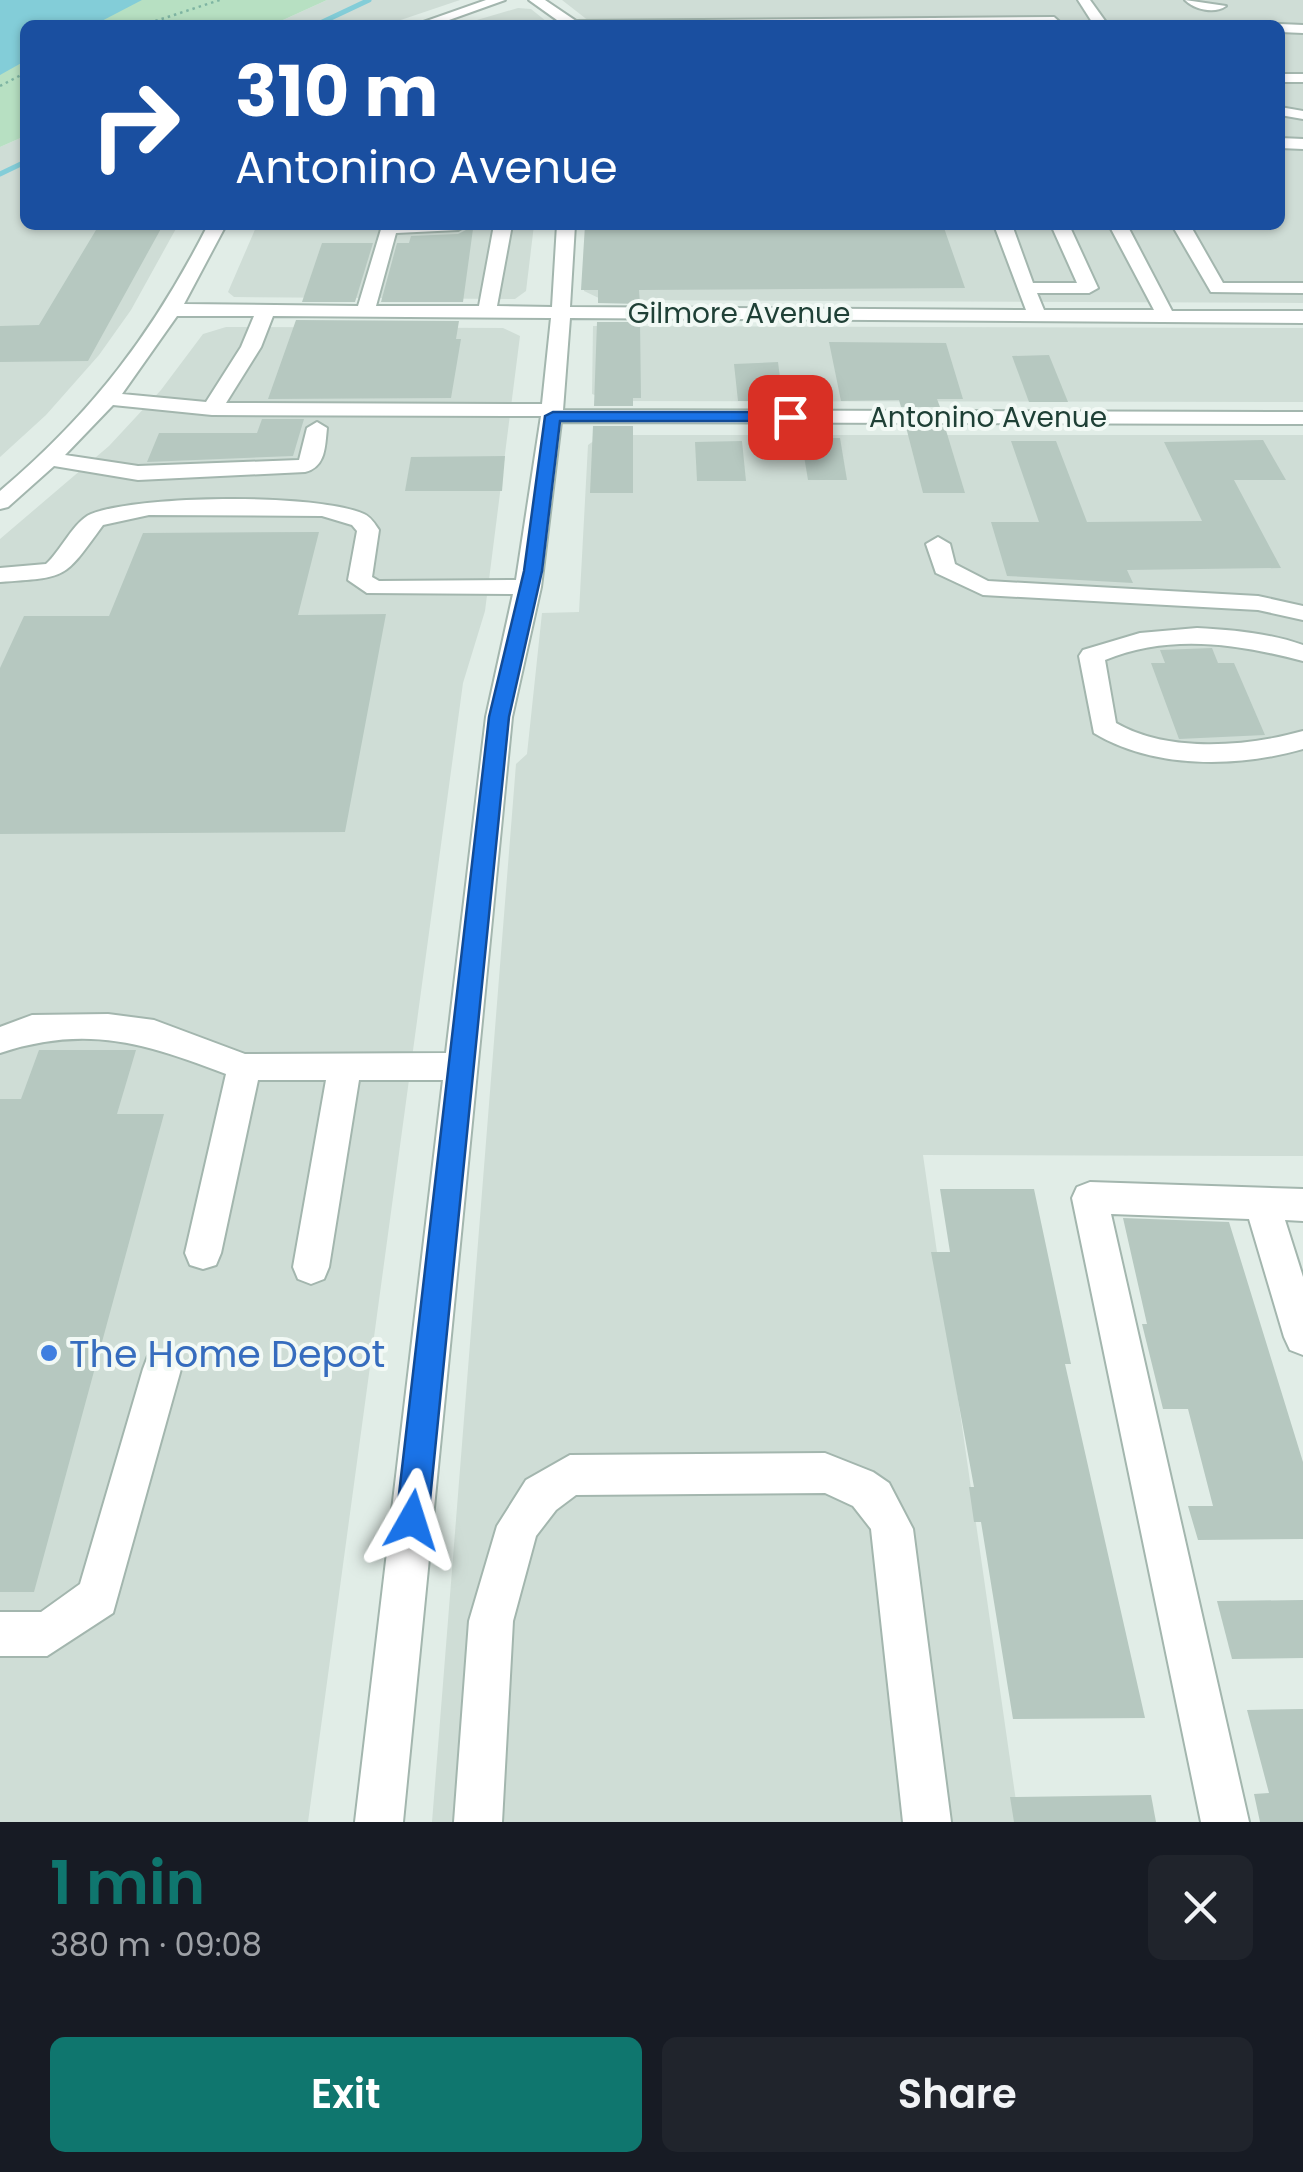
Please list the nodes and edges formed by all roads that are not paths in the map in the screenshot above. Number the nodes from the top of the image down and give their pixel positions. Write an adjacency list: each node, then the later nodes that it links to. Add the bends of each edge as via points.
1 (498, 0): 5 (street)
2 (535, 0): 6 (street)
3 (1191, 0): 4 (street)
4 (1221, 7)
5 (447, 20)
6 (568, 20)
7 (214, 230): 20 (street)
8 (388, 230): 22 (street)
9 (502, 230): 23 (street)
10 (566, 230): 19 (street)
11 (1004, 230): 16 (street)
12 (1062, 230): 16 (street, via 1088,288)
13 (1121, 230): 25 (street)
14 (1184, 230): 15 (street, via 1217,288)
15 (1303, 288)
16 (1021, 292): 24 (street)
17 (621, 293): 18 (street)
18 (893, 294)
19 (569, 298): 23 (street, Gilmore Avenue); 24 (street, Gilmore Avenue); 29 (street)
20 (174, 310): 21 (street, Gilmore Avenue); 27 (street)
21 (264, 312): 22 (street, Gilmore Avenue); 28 (street)
22 (365, 313): 23 (street, Gilmore Avenue)
23 (487, 313)
24 (1037, 315): 25 (street, Gilmore Avenue)
25 (1166, 316): 26 (street, Gilmore Avenue)
26 (1303, 317)
27 (110, 398): 28 (street, Antonino Avenue); 32 (street)
28 (212, 408): 29 (street, Antonino Avenue)
29 (553, 413): 30 (street, Antonino Avenue); 36 (street)
30 (1303, 418)
31 (317, 428): 32 (street, via 305,466 138,473)
32 (50, 460): 33 (street)
33 (0, 502)
34 (938, 544): 37 (street, via 944,568 983,588 1258,603)
35 (0, 574): 36 (street, via 52,571 96,520 149,508 322,509 360,520 368,530 360,580 376,588)
36 (529, 587): 42 (street, via 499,717)
37 (1303, 613)
38 (1303, 652): 39 (street, via 1188,636 1115,644 1092,656 1103,726 1134,744 1245,752)
39 (1303, 740)
40 (0, 1040): 43 (street, via 32,1028 108,1027 154,1033)
41 (344, 1066): 42 (street); 43 (street); 47 (street)
42 (461, 1066): 51 (street)
43 (244, 1067): 46 (street)
44 (1262, 1204): 45 (street); 48 (street); 54 (street, via 1090,1198)
45 (1303, 1205)
46 (202, 1253)
47 (312, 1267)
48 (1303, 1337)
49 (162, 1369): 50 (street, via 98,1598 48,1634)
50 (0, 1634)
51 (379, 1822)
52 (478, 1822): 53 (street, via 492,1621 518,1526 541,1494 570,1475 825,1473 883,1502 892,1529)
53 (928, 1822)
54 (1224, 1822)

